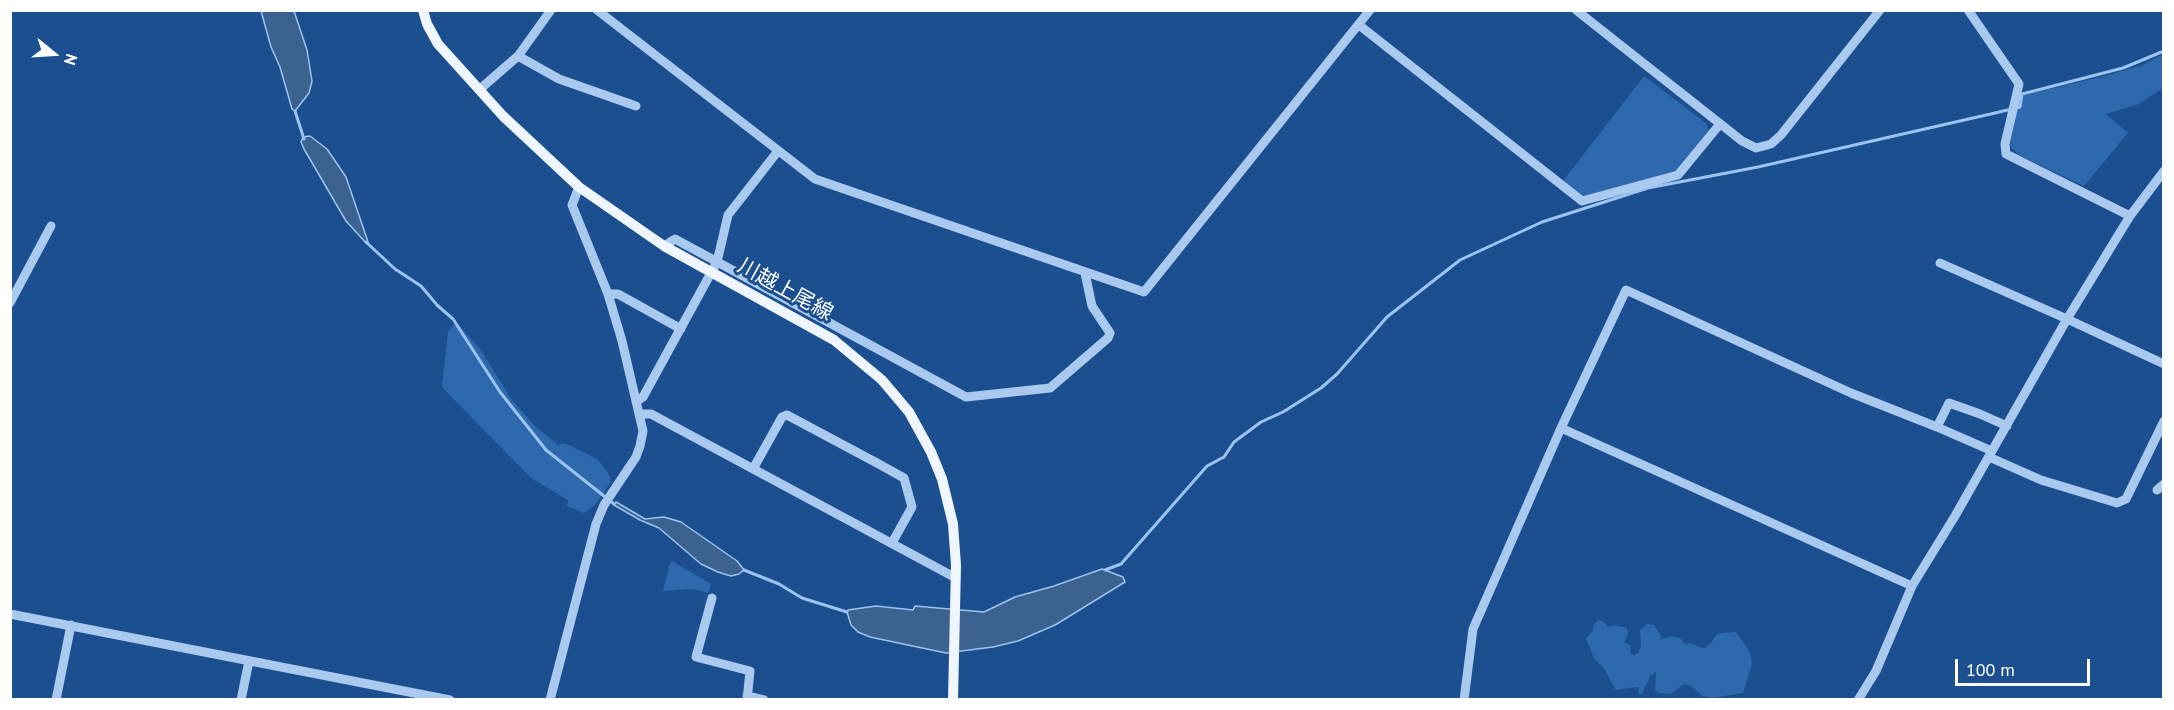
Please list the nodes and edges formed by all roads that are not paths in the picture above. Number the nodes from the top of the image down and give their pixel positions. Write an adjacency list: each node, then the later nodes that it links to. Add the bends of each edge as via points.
1 (423, 10): 10 (main road, 川越上尾線, via 438,44)
2 (551, 10): 9 (street)
3 (597, 10): 13 (street)
4 (1370, 10): 8 (street)
5 (1576, 10): 12 (street)
6 (1880, 10): 12 (street, via 1771,144 1750,146)
7 (1968, 10): 16 (street, via 2019,84 2006,154)
8 (1359, 25): 12 (street, via 1582,201 1678,175); 22 (street, via 1148,290)
9 (518, 56): 10 (street); 11 (street, via 559,79)
10 (479, 90): 15 (main road, 川越上尾線, via 526,140)
11 (636, 106)
12 (1720, 124)
13 (778, 151): 19 (street, via 728,215); 22 (street, via 815,179)
14 (2163, 171): 16 (street)
15 (579, 187): 18 (main road, 川越上尾線); 23 (street, via 572,205)
16 (2130, 216): 25 (street)
17 (51, 226): 24 (street)
18 (664, 246): 19 (street, via 675,239); 21 (main road, 川越上尾線)
19 (717, 262): 21 (street); 22 (street, via 966,397 1050,388 1108,338 1110,333 1092,306)
20 (1940, 263): 25 (street)
21 (712, 273): 26 (street); 37 (main road, 川越上尾線, via 834,339 896,395 920,429 942,479 953,524)
22 (1085, 273)
23 (608, 294): 26 (street, via 618,294); 28 (street)
24 (10, 303)
25 (2067, 319): 27 (street); 31 (street)
26 (681, 329): 28 (street, via 643,397)
27 (2163, 364)
28 (637, 401): 29 (street)
29 (640, 414): 35 (street, via 651,414); 48 (street, via 640,446 596,524)
30 (2163, 421): 34 (street, via 2126,499 2117,503 2041,480)
31 (2007, 426): 32 (street, via 1949,403); 34 (street)
32 (1938, 427): 33 (street, via 1851,393 1626,290); 34 (street)
33 (1562, 428): 38 (street); 51 (street, via 1473,629)
34 (1990, 454): 38 (street)
35 (753, 469): 36 (street); 36 (street, via 782,417 787,415 904,478 912,507)
36 (892, 543): 37 (street)
37 (956, 578): 50 (main road, 川越上尾線)
38 (1912, 586): 52 (street, via 1876,671)
39 (712, 598): 44 (street, via 696,657 750,671)
40 (10, 614): 41 (street)
41 (72, 625): 42 (street); 45 (street)
42 (249, 661): 43 (street); 46 (street)
43 (428, 697): 47 (street)
44 (747, 698): 49 (street)
45 (56, 699)
46 (241, 699)
47 (450, 699)
48 (550, 699)
49 (765, 699)
50 (953, 699)
51 (1464, 699)
52 (1858, 699)

